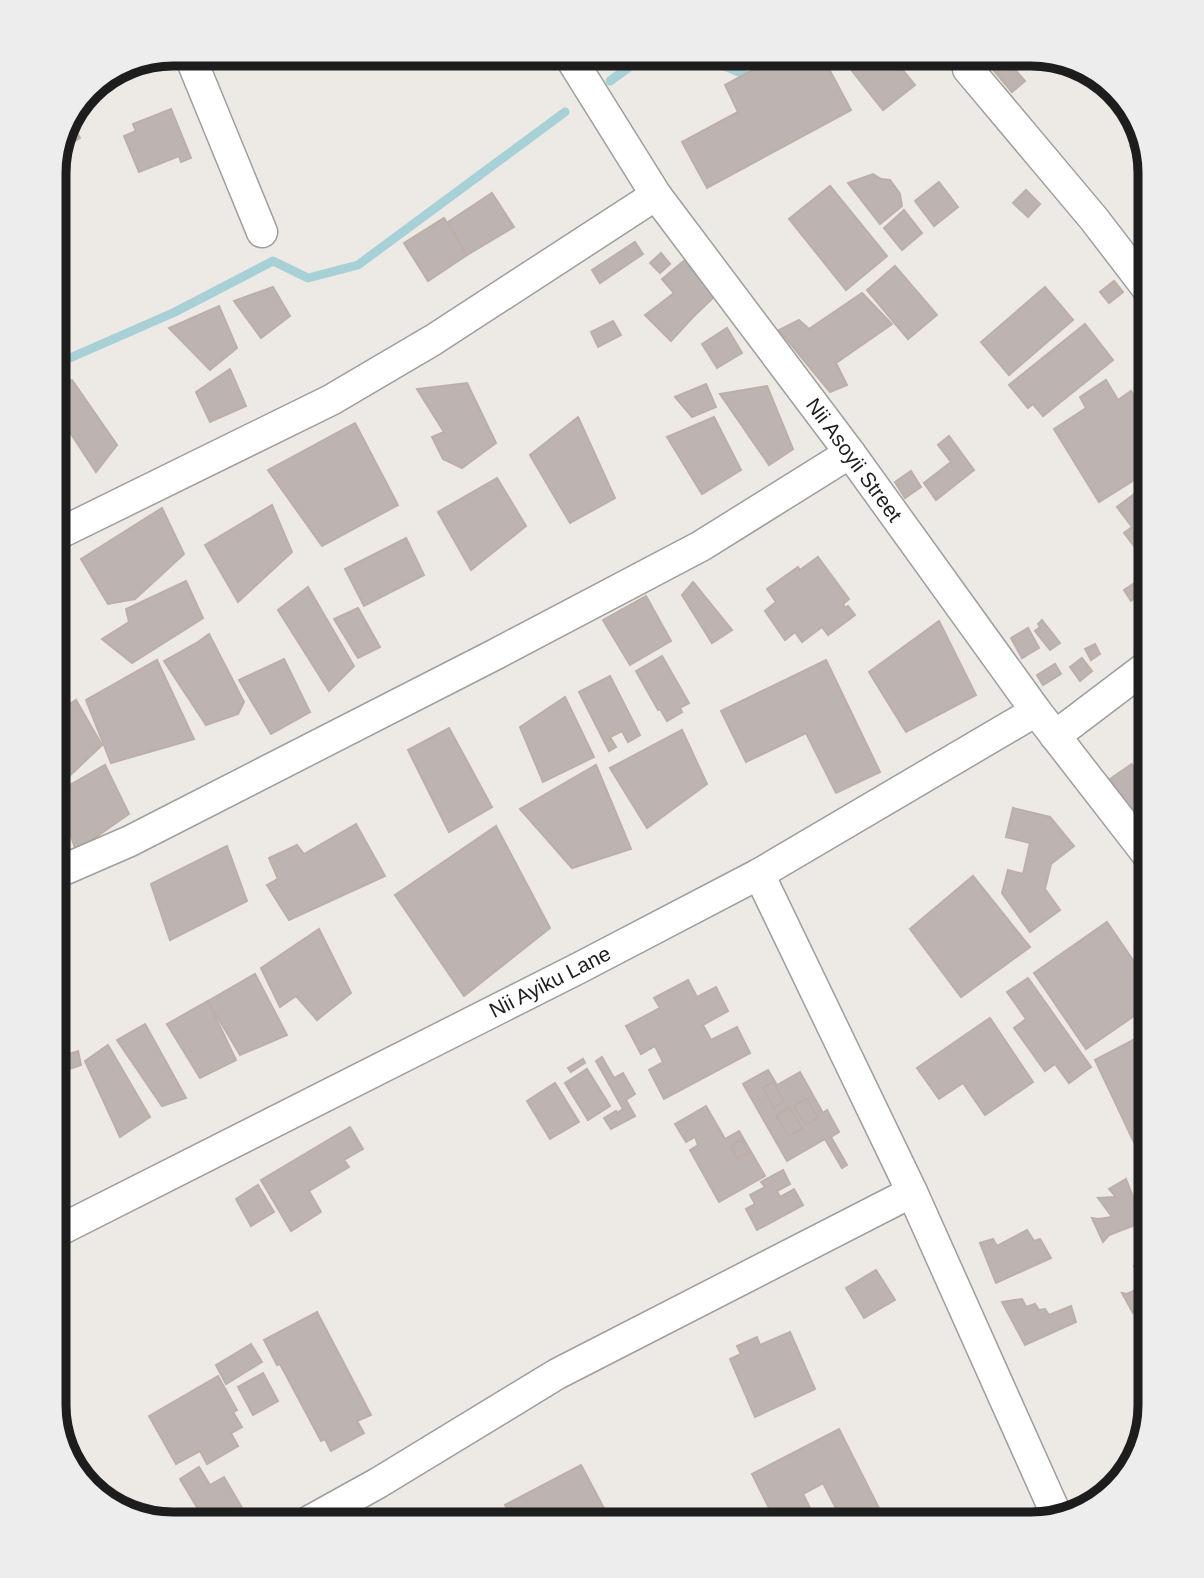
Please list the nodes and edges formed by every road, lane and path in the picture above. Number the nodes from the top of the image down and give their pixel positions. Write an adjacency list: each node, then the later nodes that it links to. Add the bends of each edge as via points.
1 (193, 66): 5 (street)
2 (576, 66): 4 (street, Nii Asoyii Street)
3 (968, 69): 6 (street)
4 (656, 195): 7 (street, Nii Asoyii Street); 8 (street, via 433,340 331,400)
5 (262, 232)
6 (1138, 276)
7 (850, 453): 10 (street, Nii Asoyii Street); 13 (street, via 689,553 130,841)
8 (67, 530)
9 (1138, 673): 11 (street)
10 (1036, 712): 11 (street, Nii Asoyii Street); 14 (street, Nii Ayiku Lane)
11 (1055, 736): 12 (street, Nii Asoyii Street)
12 (1138, 843)
13 (66, 869)
14 (759, 874): 15 (street); 16 (street, Nii Ayiku Lane)
15 (912, 1192): 17 (street); 18 (street, via 557,1374)
16 (66, 1227)
17 (1054, 1509)
18 (332, 1512)

